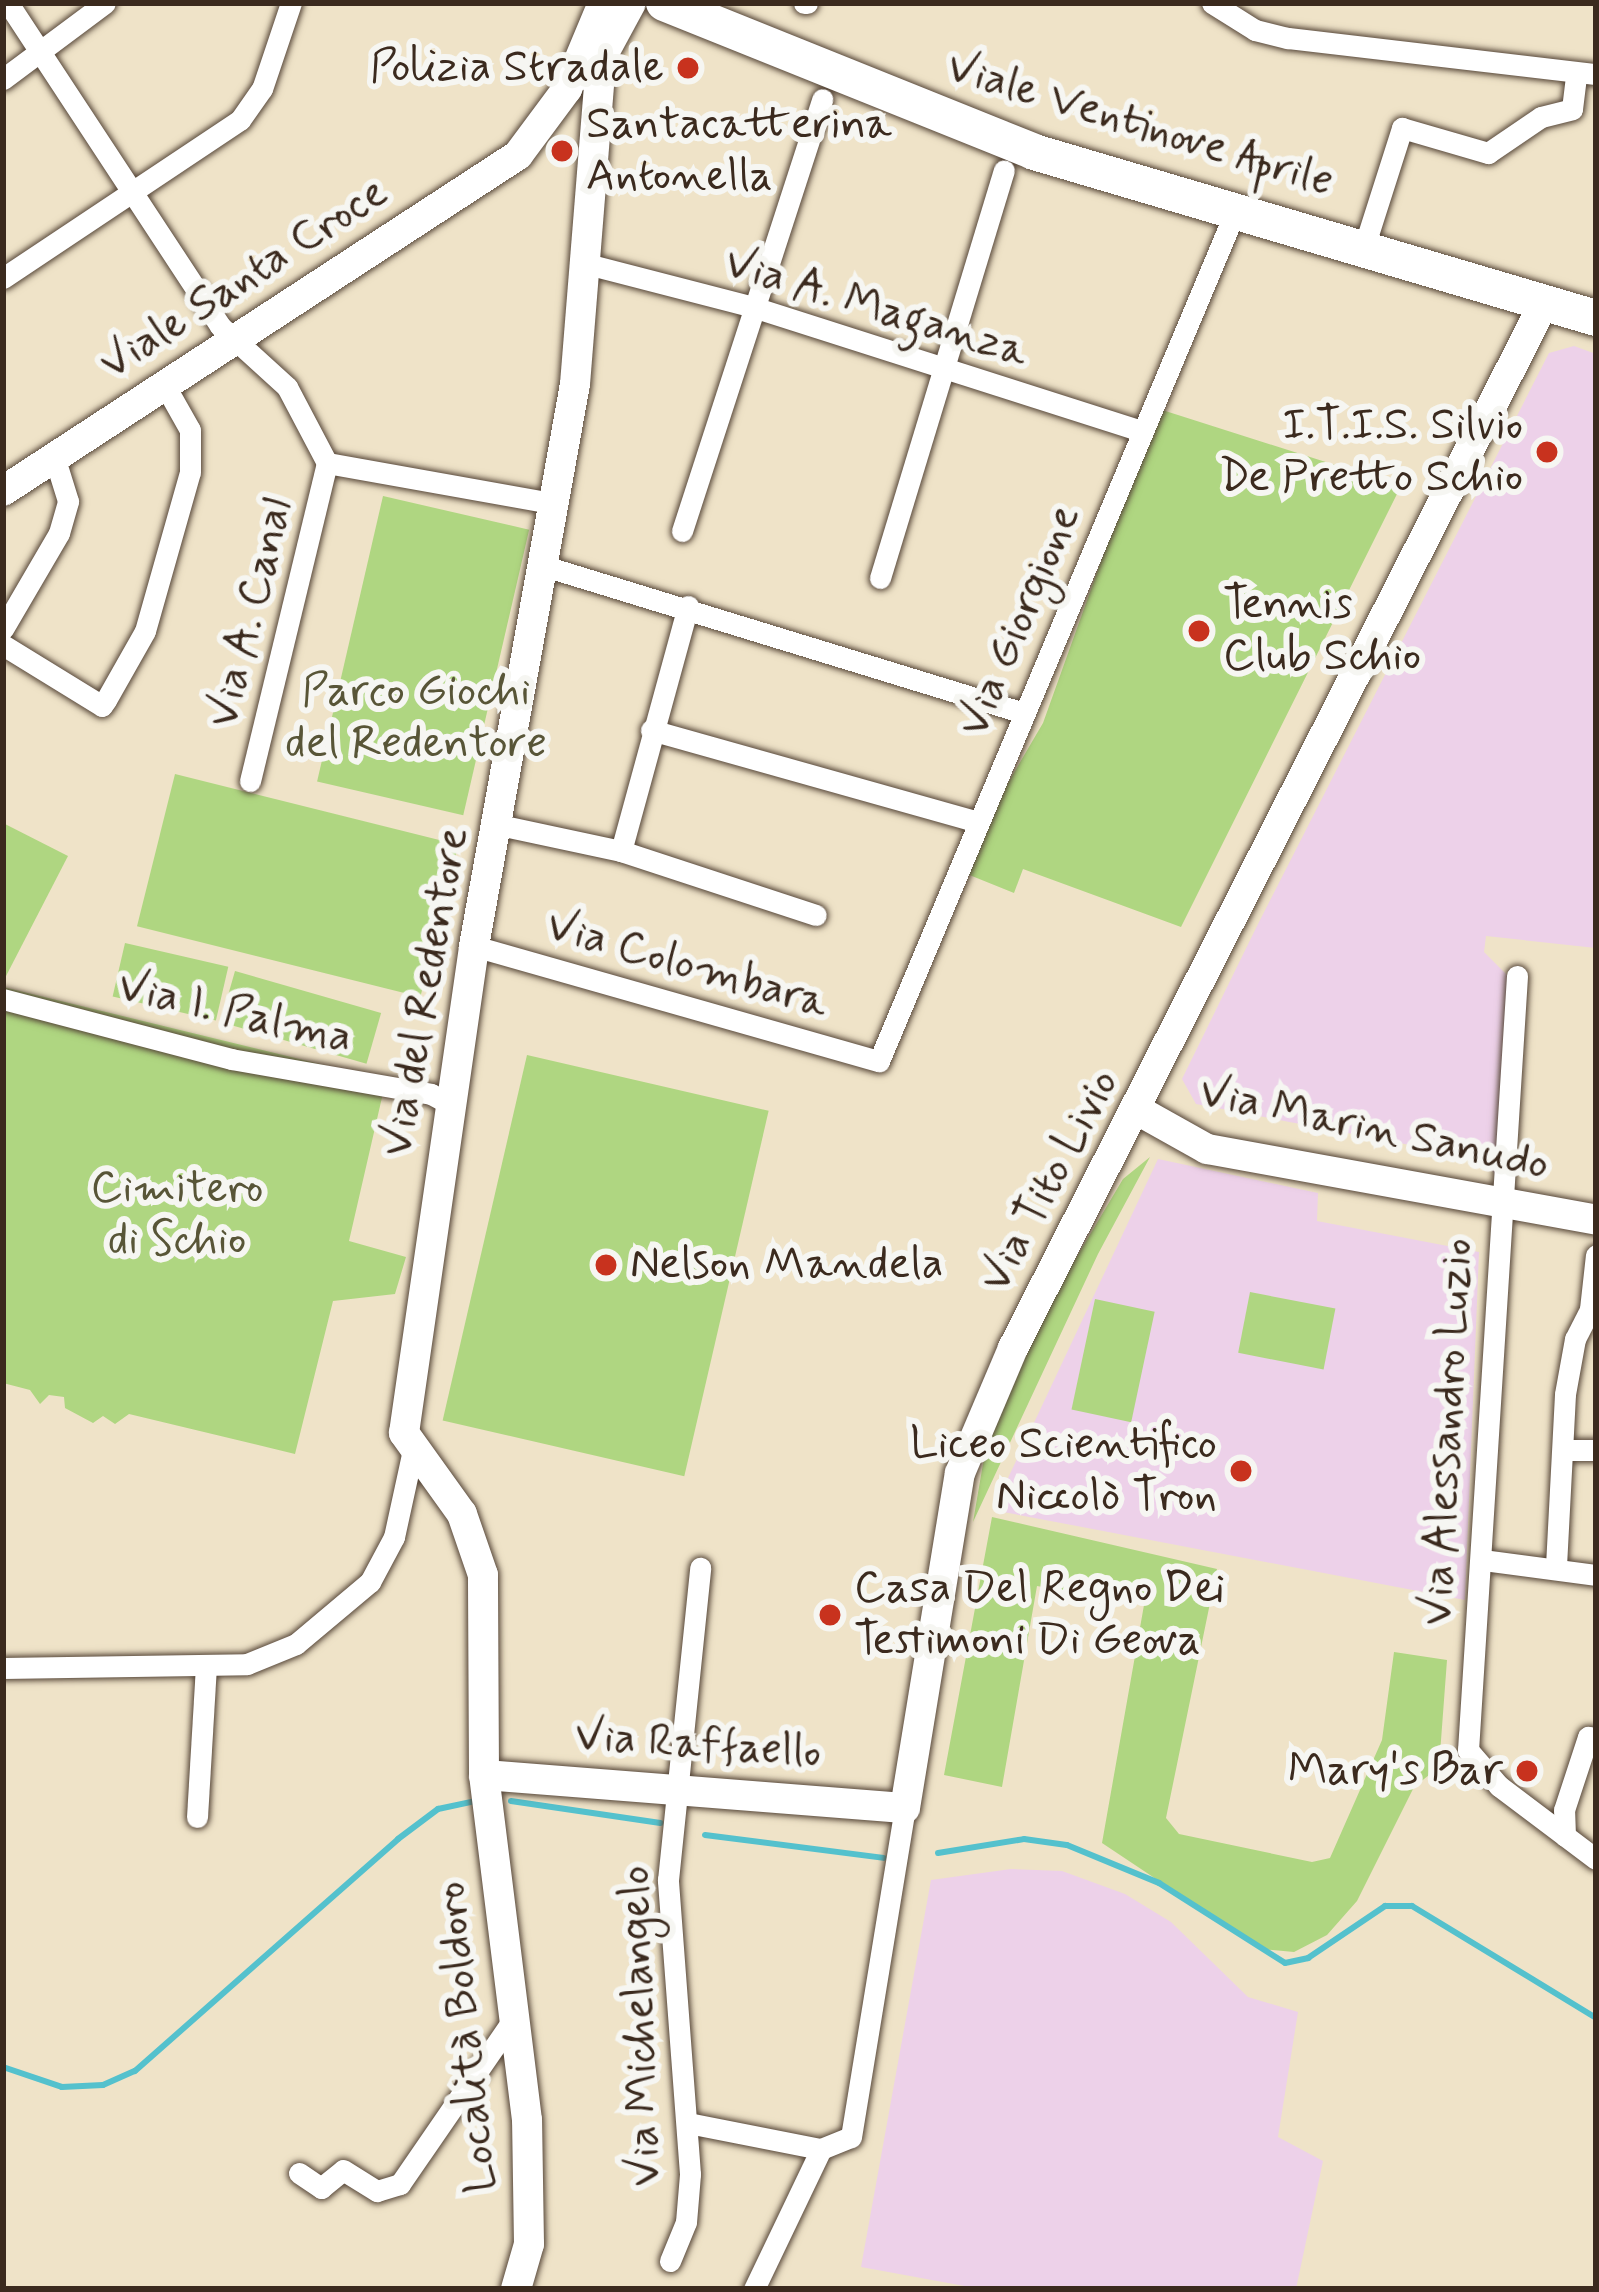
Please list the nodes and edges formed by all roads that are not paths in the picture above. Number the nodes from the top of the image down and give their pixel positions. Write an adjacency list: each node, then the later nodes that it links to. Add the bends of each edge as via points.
1 (8, 3): 8 (street)
2 (105, 3): 8 (street)
3 (291, 3): 16 (street, via 262,89 240,120)
4 (603, 3): 12 (street, Viale Santa Croce)
5 (631, 3): 9 (street, Viale Santa Croce)
6 (664, 3): 17 (main road, Viale Ventinove Aprile, via 1034,152)
7 (1212, 3): 10 (street, via 1255,30 1288,38)
8 (43, 53): 11 (street); 16 (street)
9 (602, 63): 12 (street, Viale Santa Croce); 14 (street, Via del Redentore)
10 (1586, 75): 18 (street, Viale Ventinove Aprile, via 1572,109 1541,117 1488,153 1402,128)
11 (3, 79)
12 (570, 97): 14 (street); 24 (street, Viale Santa Croce, via 484,179)
13 (822, 99): 22 (street)
14 (591, 134): 19 (street, Via del Redentore)
15 (1004, 170): 25 (street)
16 (133, 194): 20 (street); 24 (street, via 220,326)
17 (1235, 212): 18 (main road, Viale Ventinove Aprile); 27 (street, Via Giorgione)
18 (1369, 232): 21 (main road, Viale Ventinove Aprile)
19 (587, 264): 22 (street, Via A. Maganza); 31 (street, Via del Redentore, via 575,384)
20 (3, 278)
21 (1544, 303): 23 (main road, Viale Ventinove Aprile); 50 (street, Via Tito Livio)
22 (753, 307): 25 (street, Via A. Maganza); 32 (street)
23 (1596, 318)
24 (236, 334): 26 (street, Viale Santa Croce); 29 (street, via 287,387)
25 (944, 370): 27 (street, Via A. Maganza); 34 (street)
26 (164, 382): 28 (street, Viale Santa Croce); 37 (street, via 190,430 190,472 145,631 106,700 102,706)
27 (1141, 431): 38 (street, Via Giorgione)
28 (54, 456): 30 (street, Viale Santa Croce); 36 (street, via 68,501 59,532)
29 (327, 463): 31 (street); 40 (street, Via A. Canal)
30 (3, 490)
31 (551, 503): 33 (street, Via del Redentore)
32 (682, 531)
33 (541, 565): 35 (street); 42 (street, Via del Redentore)
34 (880, 578)
35 (688, 606): 38 (street); 39 (street)
36 (3, 629)
37 (3, 645)
38 (1024, 713): 41 (street, Via Giorgione)
39 (651, 730): 41 (street); 43 (street)
40 (250, 781)
41 (978, 822): 48 (street, Via Giorgione)
42 (499, 825): 43 (street); 45 (street, Via del Redentore)
43 (621, 851): 44 (street)
44 (816, 915)
45 (474, 946): 48 (street, Via Colombara); 49 (street, Via del Redentore)
46 (1517, 976): 51 (street, Via Alessandro Luzio)
47 (3, 999): 49 (street, Via I. Palma, via 231,1059)
48 (879, 1061)
49 (450, 1104): 54 (street, Via del Redentore, via 404,1432)
50 (1139, 1111): 51 (street, Via Marin Sanudo, via 1207,1149); 66 (street, Via Tito Livio, via 1012,1348 961,1473)
51 (1498, 1205): 52 (street, Via Marin Sanudo); 57 (street, Via Alessandro Luzio, via 1503,1295)
52 (1596, 1220)
53 (1596, 1255): 55 (street, via 1565,1394)
54 (413, 1450): 61 (street, via 394,1537 370,1582 296,1644 247,1664); 64 (street, via 462,1514 483,1575)
55 (1565, 1450): 56 (street); 58 (street)
56 (1596, 1450)
57 (1483, 1560): 58 (street); 68 (street, Via Alessandro Luzio, via 1468,1750 1498,1786)
58 (1556, 1566): 60 (street)
59 (700, 1568): 65 (street, Via Michelangelo)
60 (1596, 1575)
61 (206, 1666): 62 (street); 67 (street)
62 (3, 1667)
63 (1596, 1738): 68 (street, via 1588,1737 1564,1810)
64 (485, 1785): 65 (street, Via Raffaello); 70 (street, Località Boldoro)
65 (678, 1786): 66 (street, Via Raffaello); 71 (street, Via Michelangelo, via 668,1880 671,1989)
66 (905, 1808): 72 (street, Via Tito Livio, via 863,2091 851,2137)
67 (197, 1817)
68 (1565, 1836): 69 (street)
69 (1596, 1859)
70 (514, 2018): 73 (street, via 400,2185 377,2191 343,2170 321,2188); 75 (street, Località Boldoro, via 529,2203)
71 (688, 2123): 72 (street); 74 (street, Via Michelangelo, via 688,2204)
72 (821, 2149): 76 (street)
73 (299, 2173)
74 (670, 2261)
75 (522, 2288)
76 (754, 2289)

